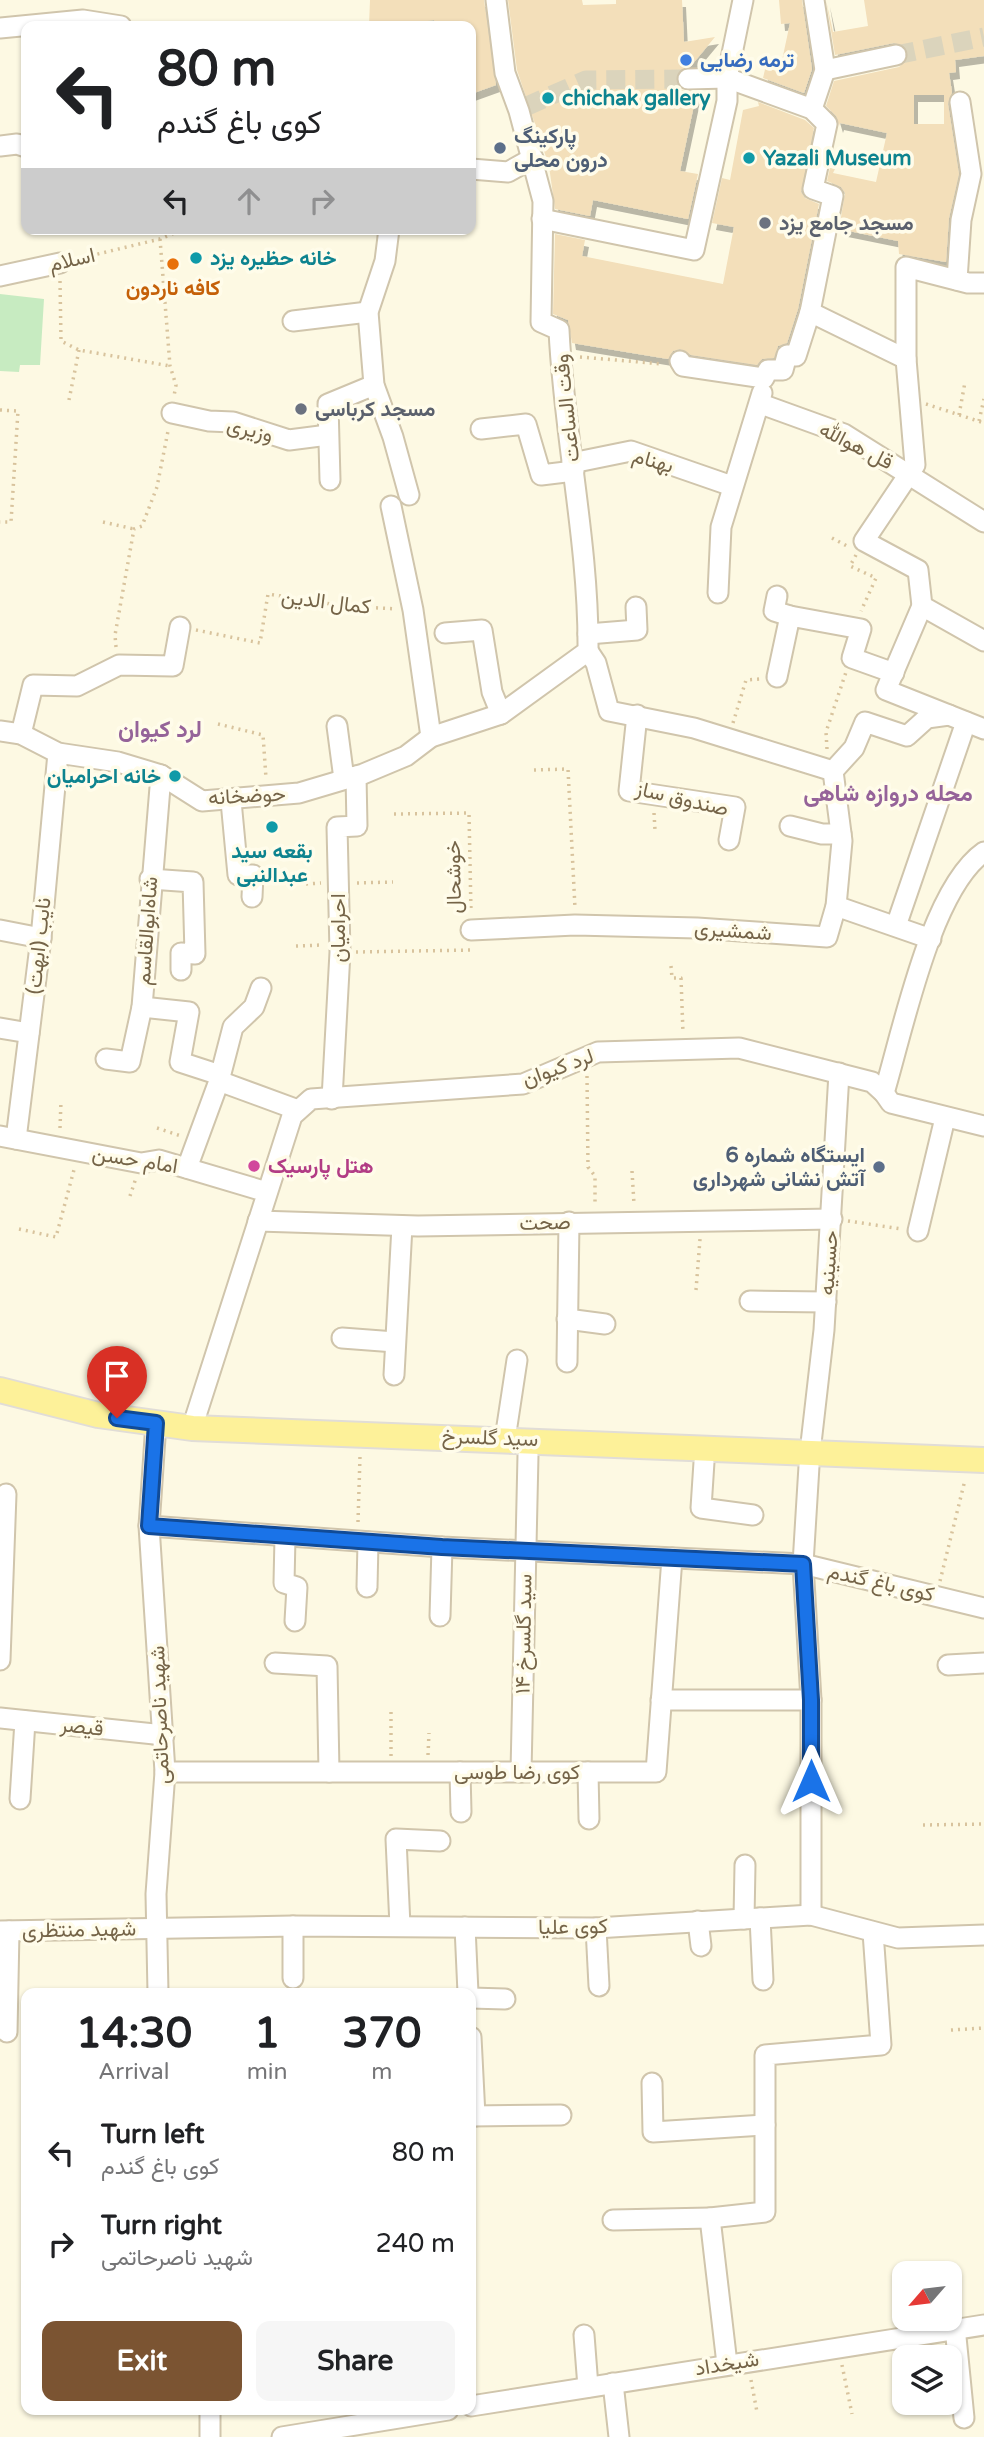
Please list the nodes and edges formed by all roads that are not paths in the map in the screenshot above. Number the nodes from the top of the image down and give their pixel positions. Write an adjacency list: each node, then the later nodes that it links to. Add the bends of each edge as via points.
1 (83, 0): 5 (street)
2 (496, 0): 18 (street, وقت الساعت, via 505,73 522,109)
3 (743, 0): 12 (street)
4 (814, 0): 11 (street)
5 (83, 20): 6 (street); 7 (street)
6 (73, 21)
7 (89, 21)
8 (21, 26): 9 (street)
9 (0, 28)
10 (896, 55): 11 (street)
11 (825, 70): 15 (street)
12 (727, 78): 13 (street); 15 (street); 20 (street, via 727,101 694,250)
13 (688, 79)
14 (960, 102): 24 (street, via 971,174 961,220)
15 (812, 109): 27 (street, via 827,124 813,189 833,196)
16 (21, 145): 17 (street)
17 (0, 146)
18 (533, 158): 19 (street, via 508,172); 20 (street, وقت الساعت, via 543,201)
19 (476, 169)
20 (542, 219): 37 (street, وقت الساعت, via 541,321 559,330)
21 (388, 235): 26 (street)
22 (60, 263): 23 (street, اسلام)
23 (0, 276)
24 (957, 279): 25 (street); 29 (street, via 906,267)
25 (984, 283)
26 (368, 312): 28 (street); 32 (street)
27 (810, 312): 29 (street); 31 (street, via 796,356 787,355 783,370 768,370)
28 (293, 321)
29 (906, 359): 38 (street, via 915,465)
30 (681, 363): 31 (street)
31 (764, 378): 33 (street)
32 (374, 385): 36 (street, via 328,404); 41 (street)
33 (761, 404): 38 (street, قل هوالله, via 844,434); 40 (street)
34 (172, 413): 36 (street, وزیری, via 233,422 289,440)
35 (481, 429): 37 (street, بهنام, via 526,424 541,475)
36 (328, 435): 39 (street)
37 (573, 467): 40 (street, بهنام, via 631,451); 52 (street, وقت الساعت, via 587,569)
38 (911, 475): 43 (street, قل هوالله); 46 (street, via 864,541 918,570)
39 (330, 480)
40 (732, 486): 44 (street, via 722,527)
41 (409, 495)
42 (391, 506): 50 (street, via 413,610)
43 (984, 522)
44 (718, 593)
45 (777, 596): 48 (street, via 774,611)
46 (922, 606): 51 (street); 53 (street)
47 (636, 607): 52 (street, via 637,630)
48 (790, 616): 53 (street, via 861,629 852,658); 54 (street)
49 (180, 627): 60 (street, via 173,666 119,666 77,686 33,685)
50 (430, 634): 55 (street, via 482,630 492,692); 61 (street)
51 (984, 641)
52 (588, 643): 55 (street); 56 (street, via 609,710)
53 (894, 673): 57 (street, via 886,690)
54 (778, 677)
55 (501, 714): 61 (street)
56 (636, 715): 63 (street); 69 (street, صندوق ساز, via 629,790 735,807)
57 (967, 722): 63 (street, via 927,718 907,736 865,722 854,748); 74 (street)
58 (337, 726): 65 (street)
59 (0, 731): 60 (street, حوضخانه)
60 (21, 734): 62 (street, حوضخانه)
61 (431, 737): 65 (street, حوضخانه, via 406,756)
62 (58, 753): 64 (street, حوضخانه, via 118,762); 77 (street, نایب (ابهت))
63 (832, 771): 68 (street, شمشیری)
64 (161, 775): 66 (street, حوضخانه, via 202,801); 71 (street, شاه‌ابوالقاسم)
65 (350, 777): 66 (street, حوضخانه, via 299,793); 88 (street, احرامیان, via 357,826 337,827 340,948)
66 (231, 801): 72 (street, via 238,874 253,875)
67 (790, 826): 68 (street)
68 (841, 834): 73 (street, شمشیری)
69 (729, 840)
70 (984, 852): 78 (street, via 972,861)
71 (150, 879): 79 (street, via 192,882 195,954 181,953); 81 (street, شاه‌ابوالقاسم)
72 (252, 897)
73 (836, 906): 74 (street); 76 (street, شمشیری, via 827,937 575,925)
74 (896, 926): 78 (street)
75 (0, 930): 77 (street)
76 (471, 930)
77 (41, 938): 83 (street, نایب (ابهت))
78 (931, 939): 87 (street)
79 (181, 970)
80 (261, 988): 86 (street, via 254,1007 233,1027)
81 (142, 1006): 84 (street, شاه‌ابوالقاسم, via 130,1062); 86 (street, via 189,1012 180,1062)
82 (0, 1028): 83 (street)
83 (29, 1033): 92 (street, نایب (ابهت))
84 (106, 1059)
85 (839, 1073): 87 (street, لرد کیوان, via 872,1082); 88 (street, لرد کیوان, via 739,1048 598,1052 523,1084); 95 (street, حسینیه)
86 (220, 1078): 89 (street); 93 (street)
87 (884, 1093): 90 (street, لرد کیوان, via 891,1103)
88 (332, 1099): 89 (street, لرد کیوان, via 311,1099)
89 (299, 1110): 94 (street, via 292,1116)
90 (945, 1118): 91 (street, لرد کیوان); 99 (street)
91 (984, 1126)
92 (8, 1137): 93 (street, امام حسن)
93 (187, 1168): 94 (street, امام حسن)
94 (268, 1192): 96 (street)
95 (832, 1219): 97 (street, صحت); 101 (street, حسینیه)
96 (258, 1221): 98 (street, صحت); 112 (street)
97 (569, 1222): 98 (street, صحت); 102 (street)
98 (402, 1226): 105 (street)
99 (918, 1231)
100 (750, 1301): 101 (street)
101 (826, 1302): 115 (street, حسینیه)
102 (567, 1320): 103 (street); 107 (street)
103 (605, 1324)
104 (342, 1338): 105 (street)
105 (395, 1342): 108 (street)
106 (517, 1360): 113 (street)
107 (567, 1362)
108 (394, 1375)
109 (0, 1390): 111 (main road, سید گلسرخ)
110 (0, 1404): 111 (main road, سید گلسرخ, via 95,1428)
111 (156, 1430): 112 (main road, سید گلسرخ); 120 (street, شهید ناصرحاتمی)
112 (190, 1434): 113 (main road, سید گلسرخ); 114 (main road, سید گلسرخ)
113 (505, 1438): 115 (main road, سید گلسرخ)
114 (528, 1455): 116 (main road, سید گلسرخ); 124 (street, سید گلسرخ ۱۴)
115 (809, 1459): 116 (main road, سید گلسرخ); 117 (main road, سید گلسرخ); 126 (street, حسینیه)
116 (704, 1462): 119 (street, via 701,1508)
117 (980, 1470)
118 (6, 1494): 127 (street)
119 (753, 1515)
120 (149, 1526): 121 (street, کوی باغ گندم); 140 (street, شهید ناصرحاتمی)
121 (285, 1537): 122 (street, کوی باغ گندم); 131 (street, via 284,1583 297,1587)
122 (363, 1542): 123 (street, کوی باغ گندم); 128 (street)
123 (442, 1547): 124 (street, کوی باغ گندم); 130 (street)
124 (526, 1552): 125 (street, کوی باغ گندم); 144 (street, سید گلسرخ ۱۴)
125 (672, 1558): 126 (street, کوی باغ گندم); 136 (street, کوی رضا طوسی)
126 (803, 1564): 129 (street, کوی باغ گندم); 137 (street, حسینیه)
127 (2, 1571): 132 (street)
128 (367, 1587)
129 (984, 1608)
130 (440, 1616)
131 (295, 1621)
132 (0, 1660)
133 (275, 1663): 142 (street, via 327,1666)
134 (984, 1663): 135 (street)
135 (948, 1665)
136 (661, 1700): 137 (street); 145 (street, کوی رضا طوسی, via 656,1772)
137 (811, 1700): 151 (street, حسینیه)
138 (0, 1718): 139 (street, قیصر)
139 (25, 1721): 140 (street, قیصر); 146 (street)
140 (164, 1735): 141 (street, شهید ناصرحاتمی)
141 (165, 1772): 142 (street, کوی رضا طوسی); 158 (street, شهید ناصرحاتمی, via 156,1894)
142 (329, 1772): 143 (street, کوی رضا طوسی)
143 (460, 1772): 144 (street, کوی رضا طوسی); 147 (street)
144 (521, 1772): 145 (street, کوی رضا طوسی)
145 (587, 1772): 148 (street)
146 (20, 1799)
147 (461, 1812)
148 (589, 1819)
149 (440, 1841): 155 (street, via 396,1839)
150 (745, 1865): 152 (street)
151 (811, 1915): 152 (street, کوی علیا); 160 (street, کوی علیا)
152 (752, 1918): 153 (street, کوی علیا); 164 (street)
153 (698, 1921): 157 (street, کوی علیا); 162 (street)
154 (293, 1926): 155 (street, کوی علیا); 158 (street, کوی علیا); 163 (street)
155 (400, 1926): 156 (street, کوی علیا)
156 (464, 1927): 157 (street, کوی علیا); 167 (street)
157 (596, 1928): 165 (street)
158 (158, 1929): 159 (street, شهید منتظری); 166 (street, شهید ناصرحاتمی)
159 (4, 1931): 170 (street)
160 (873, 1932): 161 (street, کوی علیا, via 898,1938); 174 (street, via 881,2045 765,2055)
161 (984, 1934)
162 (701, 1946)
163 (293, 1978)
164 (763, 1980)
165 (599, 1986)
166 (158, 1988)
167 (469, 1988)
168 (476, 1996): 169 (street)
169 (505, 1998)
170 (7, 2032)
171 (652, 2083): 174 (street, via 653,2132)
172 (561, 2115): 173 (street)
173 (476, 2116)
174 (765, 2125): 175 (street, via 765,2212)
175 (710, 2218): 176 (street); 182 (street)
176 (613, 2220)
177 (984, 2325): 178 (street, شیخداد)
178 (962, 2327)
179 (936, 2331): 182 (street, شیخداد)
180 (955, 2331): 188 (street)
181 (584, 2335): 184 (street)
182 (727, 2364): 183 (street, شیخداد)
183 (613, 2383): 184 (street, شیخداد); 192 (street)
184 (588, 2387): 185 (street, شیخداد)
185 (476, 2405)
186 (210, 2415): 190 (street)
187 (423, 2415): 189 (street)
188 (964, 2418)
189 (337, 2432): 191 (street)
190 (210, 2437)
191 (282, 2437)
192 (619, 2437)

